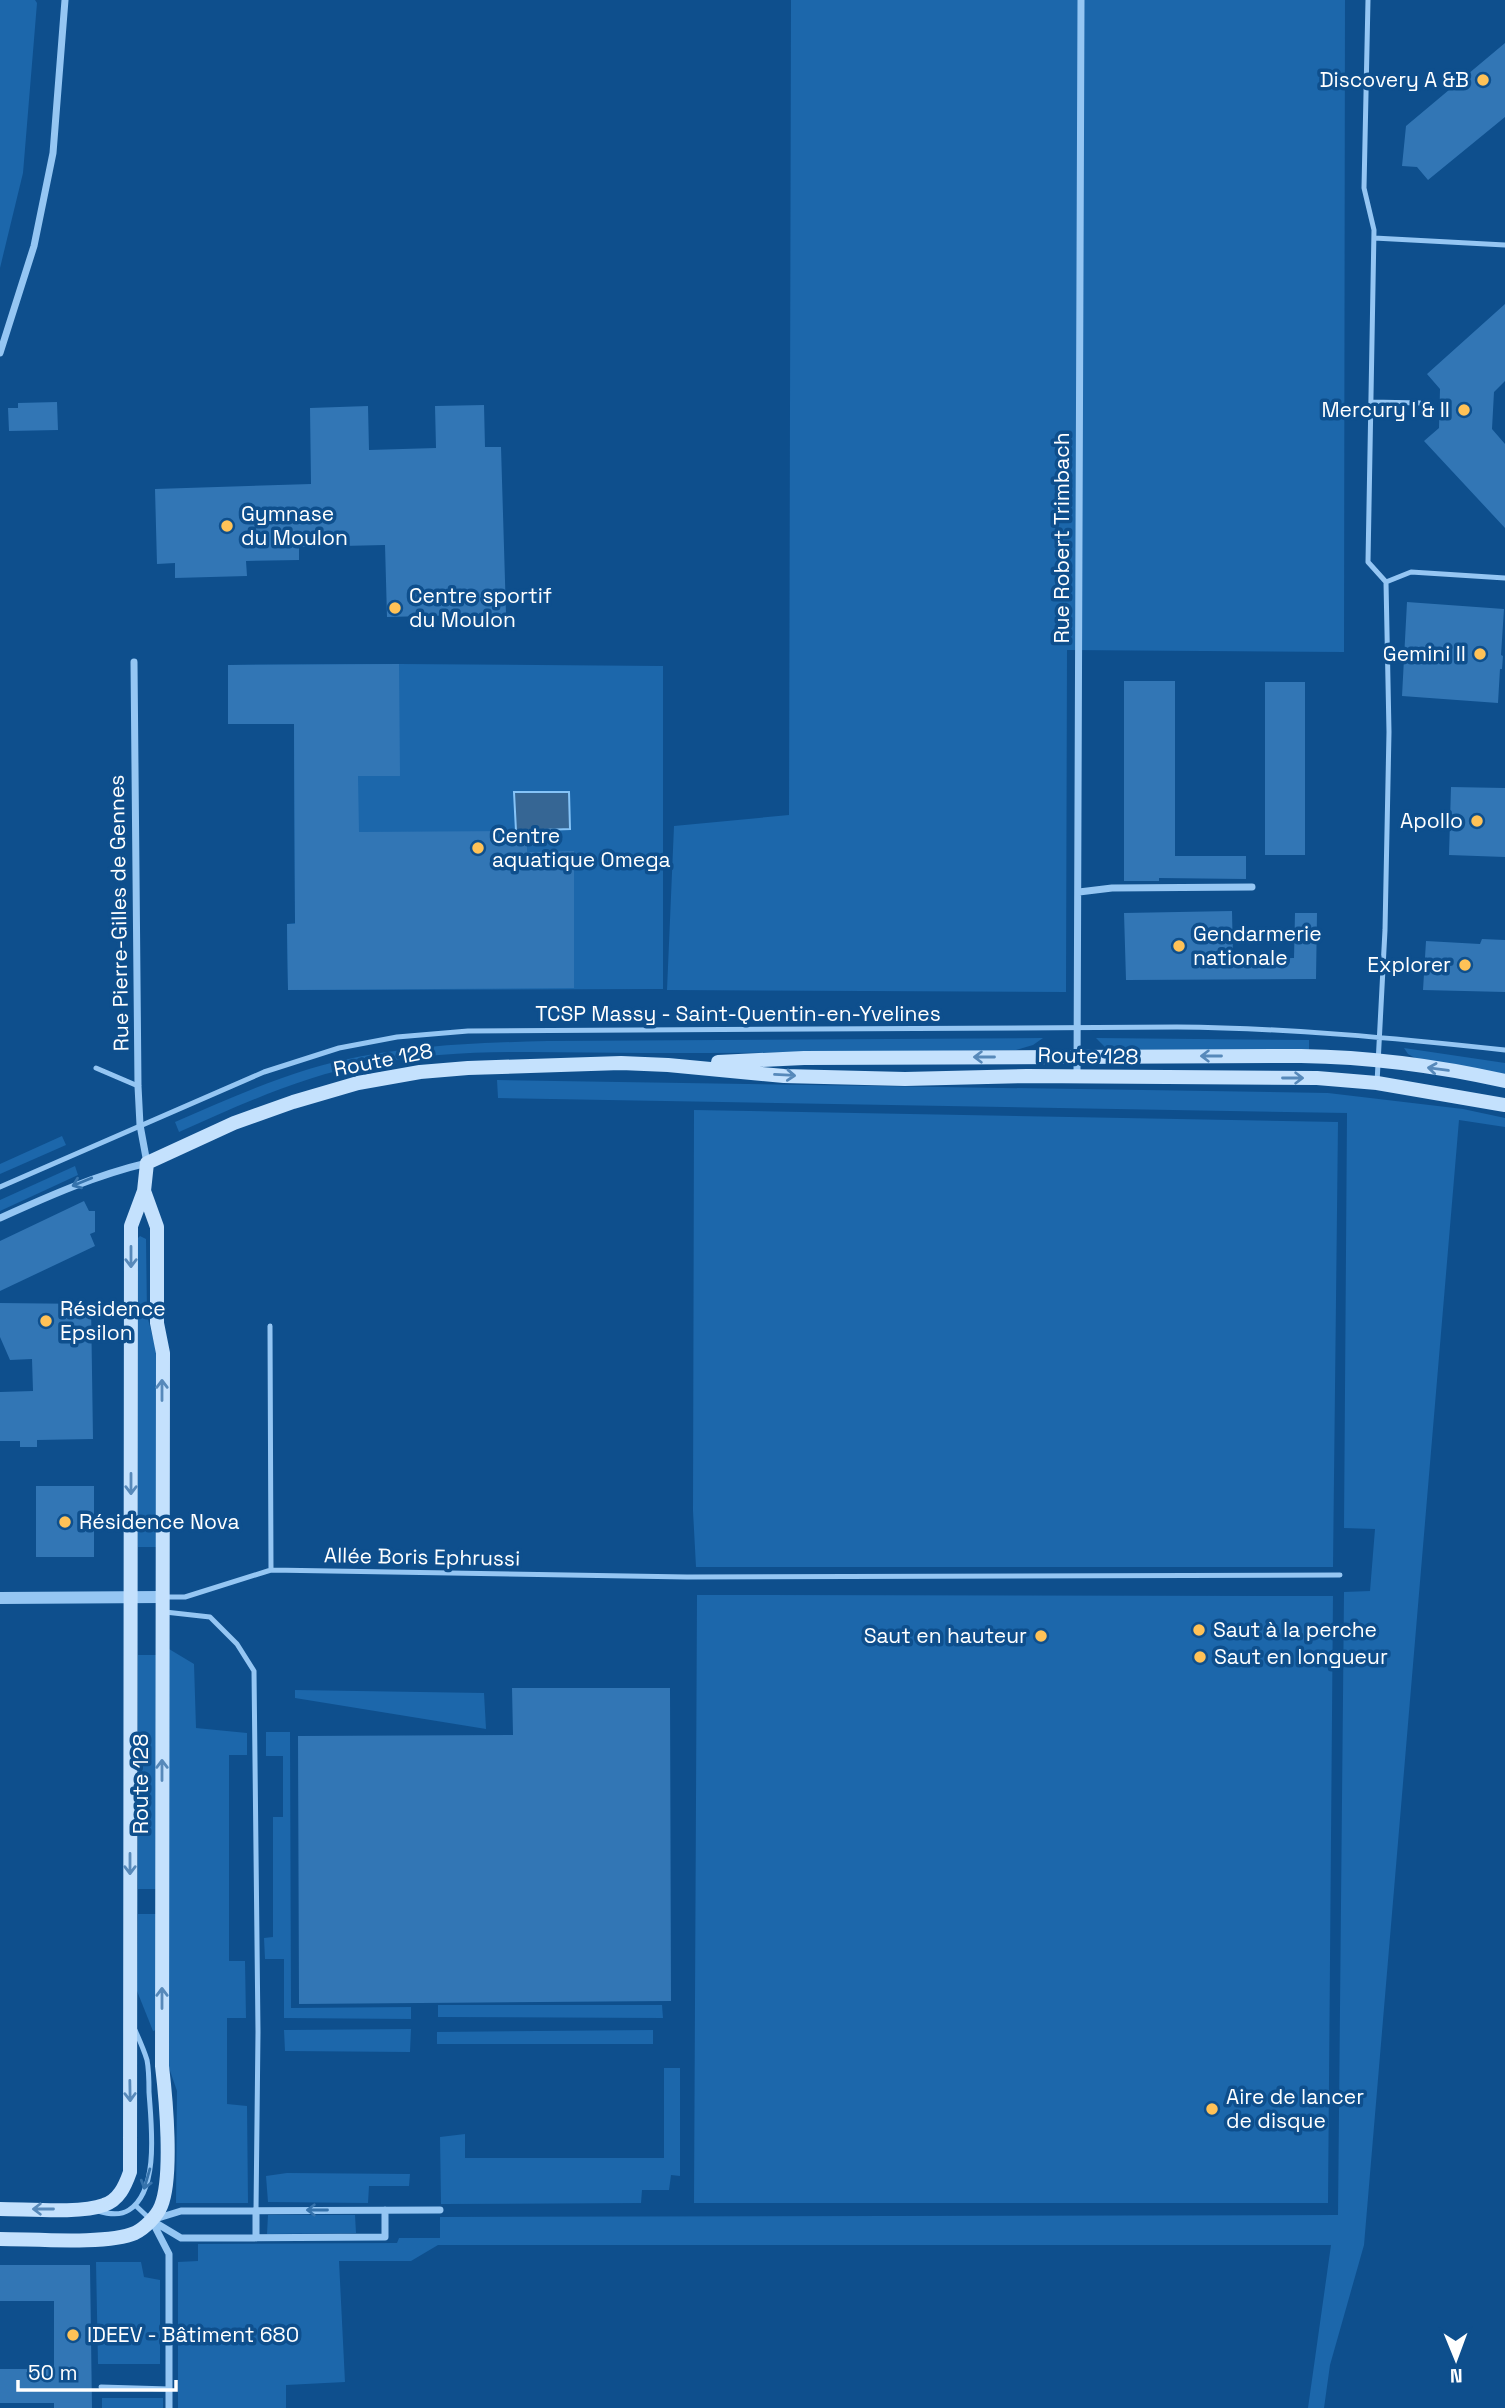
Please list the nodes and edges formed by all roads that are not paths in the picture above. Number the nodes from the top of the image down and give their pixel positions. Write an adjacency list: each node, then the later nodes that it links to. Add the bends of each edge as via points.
1 (65, 0): 6 (street, via 53,153 34,246)
2 (1081, 0): 13 (street, Rue Robert Trimbach)
3 (1368, 0): 4 (lane, via 1364,188)
4 (1374, 238): 5 (lane); 7 (lane)
5 (1505, 246)
6 (0, 353)
7 (1371, 402): 8 (lane); 10 (lane, via 1368,562)
8 (1420, 403)
9 (1505, 578): 10 (lane, via 1411,572)
10 (1386, 582): 15 (lane, via 1389,732)
11 (134, 662): 24 (street, Rue Pierre-Gilles de Gennes)
12 (1252, 887): 13 (street)
13 (1079, 892): 14 (street, Rue Robert Trimbach)
14 (1078, 1028): 15 (lane, TCSP Massy - Saint-Quentin-en-Yvelines, via 1257,1028); 17 (street, Rue Robert Trimbach); 26 (lane, TCSP Massy - Saint-Quentin-en-Yvelines, via 468,1031 397,1037 339,1048 264,1072)
15 (1381, 1036): 16 (lane, TCSP Massy - Saint-Quentin-en-Yvelines); 18 (lane)
16 (1505, 1050)
17 (1077, 1056): 18 (main road, Route 128, one-way to 17, via 1301,1056); 19 (main road, Route 128, one-way to 19, via 804,1058); 21 (street, Rue Robert Trimbach)
18 (1379, 1061): 22 (main road, Route 128, one-way to 18); 23 (lane)
19 (668, 1065): 21 (main road, Route 128, one-way to 21, via 811,1077); 27 (main road, Route 128, via 468,1068 358,1083 234,1123)
20 (96, 1068): 24 (lane)
21 (1077, 1077): 23 (main road, Route 128, one-way to 23, via 1317,1078)
22 (1505, 1081)
23 (1377, 1083): 25 (main road, Route 128)
24 (138, 1086): 26 (street, Rue Pierre-Gilles de Gennes)
25 (1505, 1105)
26 (140, 1125): 27 (street, Rue Pierre-Gilles de Gennes); 28 (lane, TCSP Massy - Saint-Quentin-en-Yvelines)
27 (147, 1163): 29 (main road, Route 128); 30 (street, one-way to 30, via 81,1182)
28 (0, 1187)
29 (144, 1191): 35 (main road, Route 128, one-way to 35, via 131,1226); 36 (main road, Route 128, one-way to 29, via 163,1353 157,1323 157,1227)
30 (0, 1218)
31 (270, 1326): 32 (lane)
32 (271, 1570): 33 (lane, Allée Boris Ephrussi, via 687,1577); 36 (lane, Allée Boris Ephrussi)
33 (1340, 1575)
34 (0, 1598): 35 (street)
35 (130, 1598): 36 (street); 37 (main road, Route 128, one-way to 37)
36 (161, 1604): 41 (lane, via 210,1617 237,1644 254,1671); 44 (main road, Route 128, one-way to 36, via 161,2207 166,2183)
37 (131, 2017): 38 (lane, one-way to 38, via 147,2061 151,2118 147,2185); 40 (main road, Route 128, one-way to 40, via 130,2172 117,2197)
38 (135, 2205): 40 (lane, via 118,2213); 44 (lane)
39 (0, 2209): 40 (main road, Route 128, one-way to 39)
40 (85, 2209)
41 (257, 2210): 42 (street, one-way to 41); 44 (street, via 181,2211); 45 (street)
42 (385, 2210): 43 (street); 45 (street, via 385,2237)
43 (440, 2210)
44 (151, 2220): 45 (street, via 181,2238); 46 (main road, via 135,2232 112,2238); 48 (street, via 169,2254)
45 (256, 2238)
46 (0, 2239)
47 (102, 2387): 48 (lane)
48 (169, 2389): 49 (street)
49 (169, 2408)

